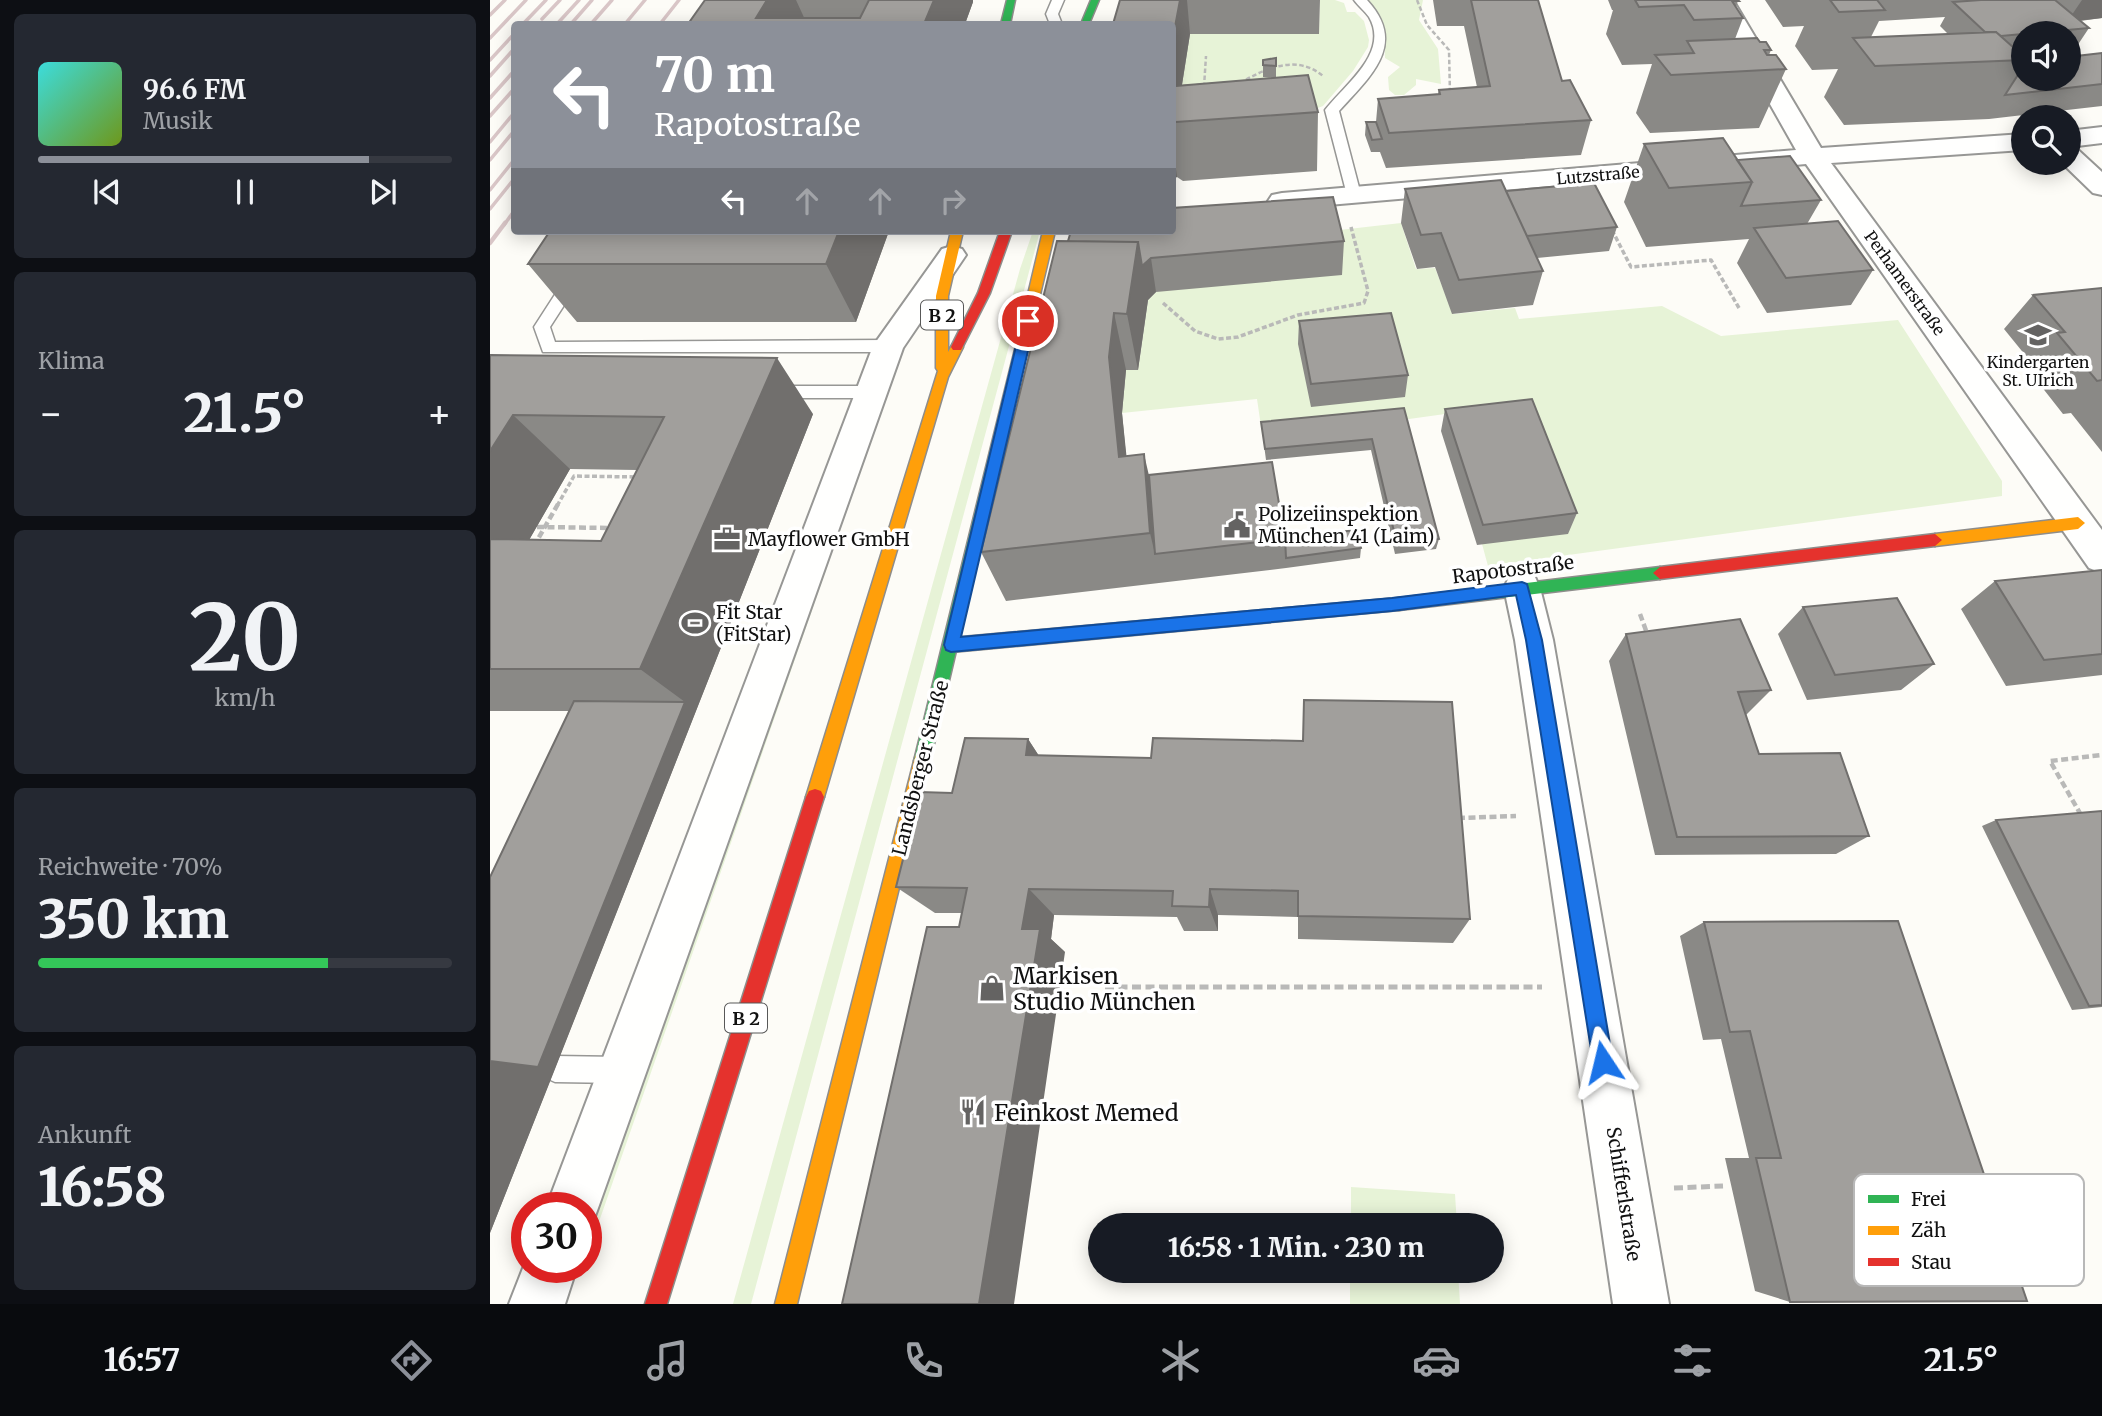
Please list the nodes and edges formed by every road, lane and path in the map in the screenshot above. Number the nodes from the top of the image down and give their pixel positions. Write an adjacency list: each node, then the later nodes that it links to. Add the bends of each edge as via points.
1 (1011, 0): 7 (street)
2 (1058, 0): 8 (lane, via 1052,14)
3 (1095, 0): 9 (street)
4 (1360, 0): 13 (lane, via 1380,26 1382,44)
5 (1417, 0): 16 (path, via 1427,25 1449,50)
6 (1722, 0): 20 (street, Perhamerstraße)
7 (1006, 21)
8 (1055, 21)
9 (1086, 21)
10 (1206, 56): 15 (path)
11 (1249, 78): 12 (path); 13 (path, via 1283,64 1304,63 1321,76); 14 (path)
12 (1259, 79)
13 (1359, 79): 23 (lane, via 1332,110)
14 (1233, 87)
15 (1203, 89)
16 (1450, 96)
17 (2102, 135): 18 (street)
18 (2081, 137)
19 (2011, 143): 20 (street, Lutzstraße)
20 (1814, 156): 23 (street, Lutzstraße); 36 (street, Perhamerstraße)
21 (2081, 167): 22 (street)
22 (2102, 187)
23 (1349, 196): 24 (street, Lutzstraße); 30 (path, via 1368,290 1364,303 1289,318 1229,340 1204,336)
24 (1251, 204)
25 (1608, 223): 31 (path, via 1631,267 1711,260)
26 (601, 235): 32 (lane, via 542,327 550,348)
27 (1005, 235): 33 (street, B 2, via 984,293)
28 (1048, 235): 46 (street, Landsberger Straße)
29 (955, 243): 32 (street); 33 (street, B 2, via 942,296)
30 (1163, 303)
31 (1739, 308)
32 (888, 346): 35 (street)
33 (942, 377): 59 (street, B 2)
34 (756, 392): 35 (lane)
35 (871, 392): 55 (street)
36 (2078, 523): 43 (street, Perhamerstraße); 44 (street, Rapotostraße)
37 (537, 527): 38 (path)
38 (544, 527): 39 (path); 41 (path, via 574,476 701,478); 41 (path, via 514,581 651,583)
39 (624, 528)
40 (663, 528): 41 (path)
41 (676, 528): 42 (path)
42 (684, 528)
43 (2102, 558)
44 (1522, 588): 46 (street, Rapotostraße, via 1392,605); 52 (street, Schifferlstraße)
45 (1639, 610): 47 (path)
46 (951, 645): 60 (street, Landsberger Straße)
47 (1651, 646)
48 (2102, 755): 49 (path, via 2050,761)
49 (2081, 815)
50 (1519, 816): 51 (path)
51 (1456, 818)
52 (1590, 986): 53 (path); 61 (street, Schifferlstraße)
53 (1105, 987)
54 (555, 1069): 55 (lane)
55 (620, 1070): 56 (street)
56 (578, 1192)
57 (544, 1283): 58 (street)
58 (537, 1304)
59 (656, 1304)
60 (786, 1304)
61 (1641, 1304)

